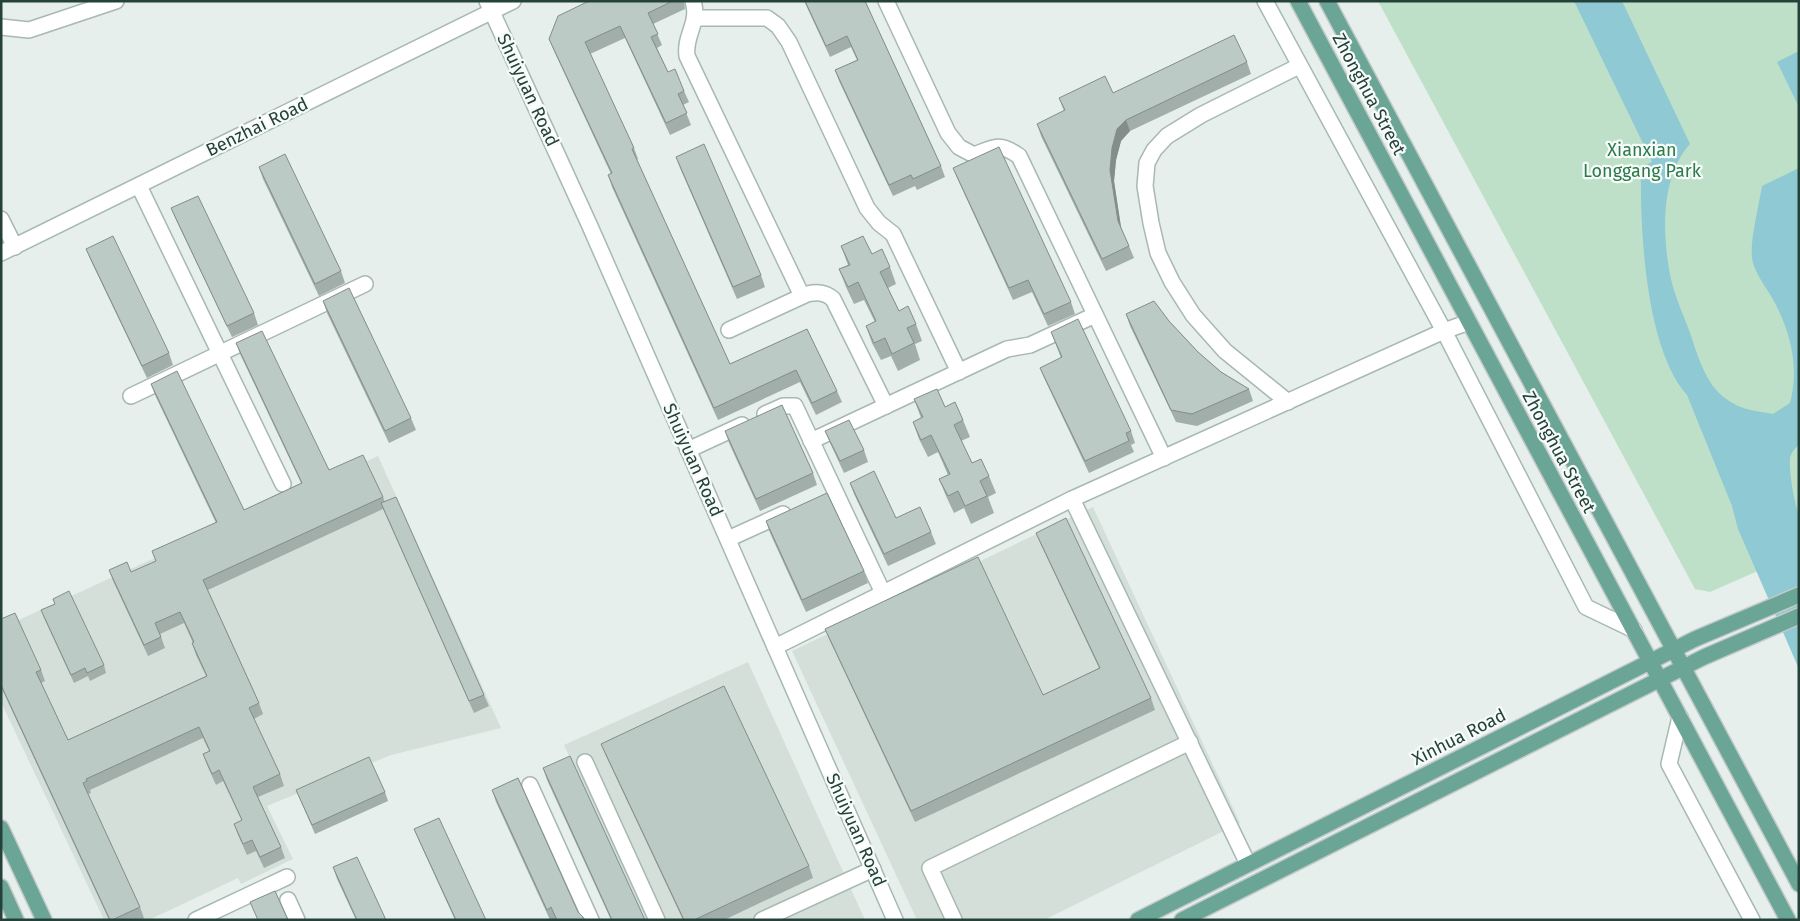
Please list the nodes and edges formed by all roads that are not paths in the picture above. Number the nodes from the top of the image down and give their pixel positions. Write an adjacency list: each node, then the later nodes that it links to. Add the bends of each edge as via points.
1 (116, 1): 10 (street, via 29,30)
2 (513, 1): 8 (street, Benzhai Road)
3 (693, 1): 9 (street)
4 (886, 1): 17 (street, via 948,133 959,147 974,155 994,147 1006,147 1018,156)
5 (1264, 1): 11 (street)
6 (1298, 1): 18 (main road, Zhonghua Street)
7 (1328, 1): 38 (main road, Zhonghua Street)
8 (489, 6): 12 (street, Benzhai Road); 27 (street, Shuiyuan Road)
9 (696, 18): 16 (street, via 686,45 687,56); 22 (street, via 767,18 778,26 789,42 867,208 893,234)
10 (1, 27)
11 (1299, 66): 20 (street); 24 (street, via 1201,115 1167,136 1147,163 1145,186 1158,253 1193,315 1225,351)
12 (139, 186): 14 (street, Benzhai Road); 21 (street)
13 (1, 219): 14 (street)
14 (8, 250)
15 (365, 284): 21 (street)
16 (802, 296): 19 (street); 25 (street, via 818,292 833,299)
17 (1095, 315): 22 (street, via 1030,345 1007,349); 28 (street)
18 (1469, 322): 20 (street); 36 (main road, Zhonghua Street)
19 (730, 330)
20 (1444, 331): 24 (street); 36 (street, via 1586,607)
21 (220, 354): 23 (street); 29 (street)
22 (959, 372): 25 (street)
23 (131, 396)
24 (1288, 402): 28 (street)
25 (886, 406): 26 (street)
26 (811, 441): 27 (street, via 794,406 783,406); 33 (street, via 830,492)
27 (688, 450): 32 (street, Shuiyuan Road)
28 (1164, 458): 30 (street)
29 (283, 484)
30 (1072, 499): 33 (street); 43 (street)
31 (799, 506): 32 (street)
32 (728, 539): 37 (street, Shuiyuan Road)
33 (883, 593): 37 (street)
34 (1799, 595): 38 (main road, Xinhua Road)
35 (1799, 616): 40 (main road)
36 (1634, 630): 39 (main road, Zhonghua Street)
37 (775, 647): 48 (street, Shuiyuan Road)
38 (1674, 650): 39 (main road, Xinhua Road); 40 (main road, Zhonghua Street)
39 (1650, 662): 41 (main road, Zhonghua Street); 47 (main road, Xinhua Road)
40 (1683, 667): 41 (main road); 50 (main road, Zhonghua Street)
41 (1660, 679): 42 (main road, Zhonghua Street); 63 (main road)
42 (1680, 717): 64 (street, via 1669,764); 65 (main road, Zhonghua Street)
43 (1190, 742): 47 (street); 61 (street, via 930,868)
44 (585, 762): 58 (street)
45 (530, 785): 53 (street)
46 (1, 828): 55 (main road)
47 (1248, 864): 62 (main road, Xinhua Road)
48 (873, 869): 59 (street); 60 (street, Shuiyuan Road)
49 (287, 877): 56 (street)
50 (1799, 884)
51 (1, 887): 54 (main road)
52 (288, 900): 57 (street)
53 (585, 918)
54 (16, 920)
55 (44, 920)
56 (196, 920)
57 (297, 920)
58 (657, 920)
59 (762, 920)
60 (896, 920)
61 (954, 920)
62 (1138, 920)
63 (1182, 920)
64 (1752, 920)
65 (1788, 920)

